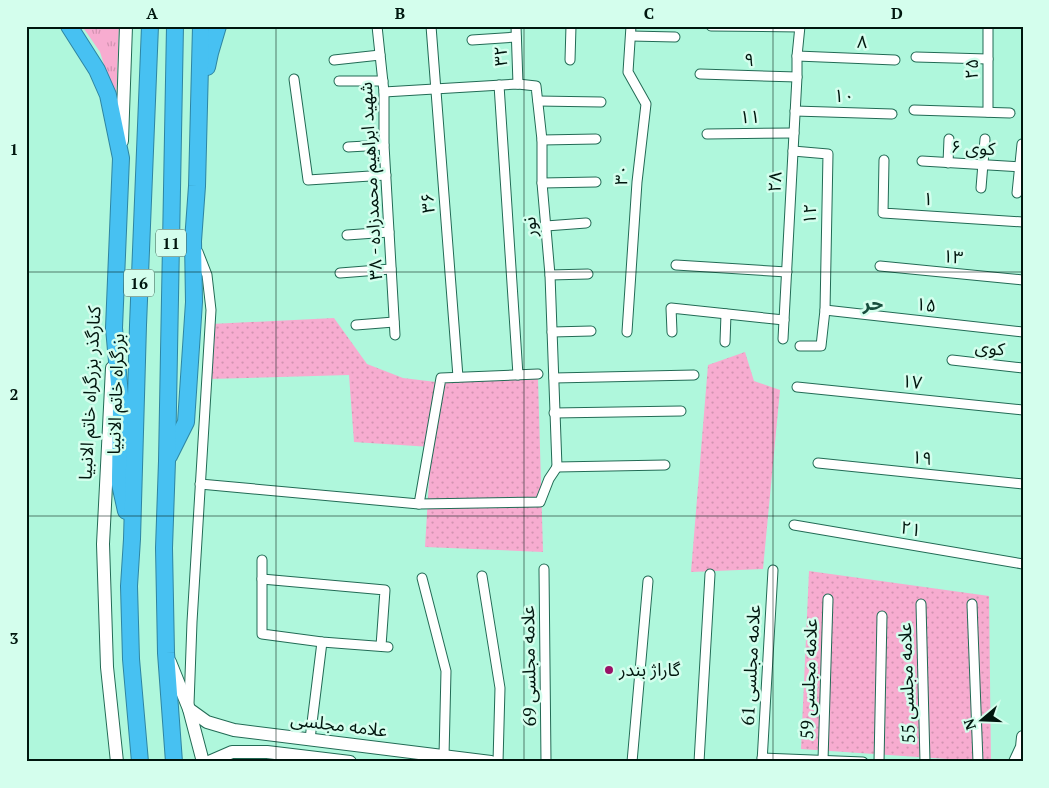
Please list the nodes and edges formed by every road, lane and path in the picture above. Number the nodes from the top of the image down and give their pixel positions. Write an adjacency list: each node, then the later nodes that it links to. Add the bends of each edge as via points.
1 (68, 26): 53 (highway, via 97,70 108,95)
2 (126, 26): 53 (main road, کنارگذر بزرگراه خاتم الانبیا)
3 (150, 26): 112 (highway, بزرگراه خاتم الانبیا / 16)
4 (175, 26): 104 (highway, 11)
5 (201, 26): 37 (highway)
6 (218, 26): 37 (highway)
7 (377, 26): 19 (street, شهید ابراهیم محمدزاده - ۳۸)
8 (431, 26): 33 (street, ۳۶)
9 (516, 26): 16 (street, ۳۲)
10 (571, 26): 24 (street)
11 (632, 26): 15 (street, ۳۰)
12 (711, 26): 14 (street)
13 (988, 26): 22 (street, ۲۵)
14 (800, 27): 20 (street, ۲۸)
15 (631, 36): 17 (street); 86 (street, ۳۰, via 628,72 646,104)
16 (516, 37): 18 (street); 31 (street, ۳۲)
17 (675, 37)
18 (472, 40)
19 (380, 55): 23 (street); 30 (street, شهید ابراهیم محمدزاده - ۳۸)
20 (797, 56): 25 (street, ۸); 27 (street, ۲۸)
21 (916, 57): 22 (street)
22 (988, 59): 40 (street, ۲۵)
23 (334, 60)
24 (570, 60)
25 (895, 60)
26 (700, 74): 27 (street, ۹)
27 (797, 78): 39 (street, ۲۸)
28 (294, 79): 59 (street, via 308,180)
29 (339, 81): 30 (street)
30 (383, 81): 34 (street, شهید ابراهیم محمدزاده - ۳۸)
31 (518, 84): 32 (street, نور); 35 (street, نور, via 536,86)
32 (499, 85): 33 (street, نور); 96 (street)
33 (435, 89): 34 (street, نور); 98 (street, ۳۶)
34 (384, 92): 50 (street, شهید ابراهیم محمدزاده - ۳۸)
35 (538, 102): 36 (street); 48 (street, نور)
36 (601, 102)
37 (198, 109): 69 (highway)
38 (914, 110): 40 (street)
39 (795, 111): 42 (street, ۱۰); 43 (street, ۲۸)
40 (988, 112): 41 (street)
41 (1010, 113)
42 (892, 114)
43 (794, 133): 44 (street, ۱۱); 52 (street, ۲۸)
44 (707, 134)
45 (596, 139): 48 (street)
46 (949, 139): 56 (street)
47 (985, 139): 57 (street)
48 (542, 140): 61 (street, نور)
49 (1022, 144): 58 (street)
50 (384, 145): 51 (street); 59 (street, شهید ابراهیم محمدزاده - ۳۸)
51 (348, 147)
52 (793, 151): 73 (street, ۲۸); 78 (street, ۱۲, via 828,154)
53 (121, 158): 83 (highway, کنارگذر بزرگراه خاتم الانبیا / 16)
54 (884, 160): 64 (street, ۱, via 883,213)
55 (922, 161): 56 (street, کوی ۶)
56 (948, 163): 57 (street, کوی ۶)
57 (983, 165): 58 (street, کوی ۶); 62 (street)
58 (1021, 166): 63 (street)
59 (386, 175): 67 (street, شهید ابراهیم محمدزاده - ۳۸)
60 (596, 182): 61 (street)
61 (542, 183): 66 (street, نور)
62 (981, 188)
63 (1017, 193)
64 (1023, 222)
65 (586, 223): 66 (street)
66 (546, 226): 76 (street, نور)
67 (389, 232): 68 (street); 72 (street, شهید ابراهیم محمدزاده - ۳۸)
68 (347, 235)
69 (193, 241): 104 (highway, via 194,302 186,422); 108 (street, via 207,274 211,310)
70 (676, 265): 73 (street)
71 (880, 266): 77 (street, ۱۳)
72 (391, 269): 74 (street); 81 (street, شهید ابراهیم محمدزاده - ۳۸)
73 (787, 272): 80 (street, ۲۸)
74 (340, 273)
75 (588, 274): 76 (street)
76 (550, 275): 85 (street, نور)
77 (1023, 280)
78 (825, 310): 88 (street, ۱۵); 92 (street, via 821,346)
79 (726, 314): 80 (street); 87 (street, via 671,308); 91 (street)
80 (784, 320): 90 (street, ۲۸)
81 (394, 322): 82 (street); 89 (street, شهید ابراهیم محمدزاده - ۳۸)
82 (356, 325)
83 (114, 328): 112 (highway, 16, via 121,406 120,484); 136 (main road, کنارگذر بزرگراه خاتم الانبیا, via 103,544 107,667)
84 (591, 331): 85 (street)
85 (552, 332): 99 (street, نور)
86 (627, 332)
87 (672, 332)
88 (1023, 332)
89 (395, 335)
90 (783, 339)
91 (726, 342)
92 (800, 346)
93 (952, 360): 94 (street, کوی)
94 (1023, 368)
95 (538, 374): 96 (street)
96 (518, 375): 98 (street)
97 (694, 375): 99 (street)
98 (458, 377): 110 (street, via 441,378)
99 (554, 378): 103 (street, نور)
100 (797, 387): 102 (street, ۱۷)
101 (682, 410): 103 (street)
102 (1023, 410)
103 (554, 413): 107 (street, نور)
104 (167, 460): 127 (highway, 11, via 164,548)
105 (818, 463): 109 (street, ۱۹)
106 (665, 465): 107 (street)
107 (557, 467): 110 (street, via 540,502)
108 (200, 484): 110 (street); 128 (street)
109 (1023, 484)
110 (419, 504)
111 (794, 525): 114 (street, ۲۱)
112 (132, 540): 137 (highway, بزرگراه خاتم الانبیا / 16, via 129,586 131,659)
113 (262, 560): 120 (street)
114 (1023, 564)
115 (544, 570): 144 (street, علامه مجلسی 69)
116 (773, 570): 134 (street, علامه مجلسی 61)
117 (710, 574): 146 (street)
118 (482, 576): 143 (street, via 500,688)
119 (422, 578): 133 (street, via 446,671)
120 (262, 579): 126 (street, via 262,634); 126 (street, via 384,590 384,647)
121 (648, 581): 145 (street)
122 (828, 598): 135 (street, علامه مجلسی 59)
123 (920, 604): 149 (street, علامه مجلسی 55)
124 (972, 604): 150 (street)
125 (882, 616): 148 (street)
126 (322, 642): 131 (street)
127 (166, 653): 128 (main road); 138 (highway, 11)
128 (189, 709): 129 (main road, علامه مجلسی, via 207,722 234,730); 139 (main road)
129 (283, 736): 131 (main road, علامه مجلسی); 132 (main road, via 275,741)
130 (1023, 736): 151 (main road)
131 (310, 740): 133 (main road, علامه مجلسی)
132 (280, 753): 140 (main road, علامه مجلسی, via 232,752); 141 (main road, علامه مجلسی)
133 (444, 756): 142 (main road, علامه مجلسی)
134 (762, 760): 135 (street)
135 (823, 760): 147 (street)
136 (117, 762)
137 (140, 762)
138 (174, 762)
139 (203, 762)
140 (209, 762)
141 (350, 762)
142 (491, 762)
143 (498, 762)
144 (546, 762)
145 (632, 762)
146 (700, 762)
147 (863, 762)
148 (879, 762)
149 (925, 762)
150 (978, 762)
151 (1015, 762)

